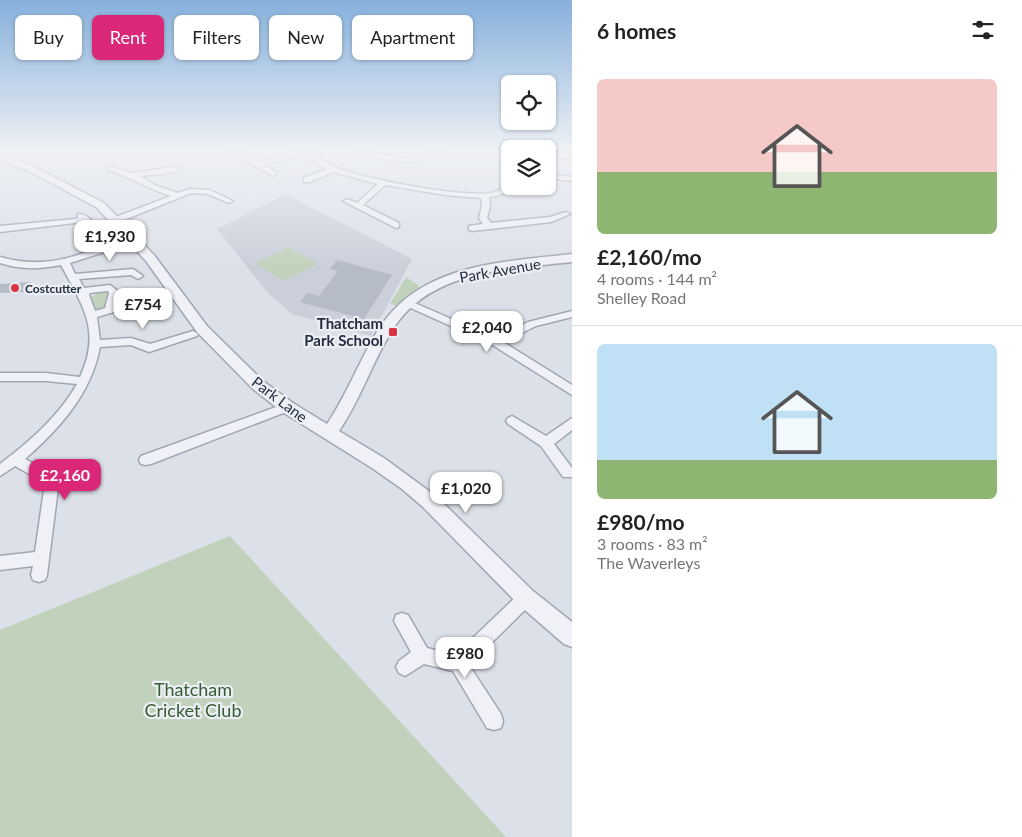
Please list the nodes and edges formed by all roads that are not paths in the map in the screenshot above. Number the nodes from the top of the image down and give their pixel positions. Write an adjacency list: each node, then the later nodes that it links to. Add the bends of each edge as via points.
1 (71, 190): 11 (street, Park Lane, via 100,205)
2 (162, 190): 6 (street)
3 (375, 190): 10 (street)
4 (434, 190): 7 (street)
5 (501, 192): 7 (street)
6 (177, 195): 8 (street, via 202,191); 11 (street)
7 (485, 197): 14 (street, via 483,218)
8 (229, 201)
9 (347, 201): 10 (street)
10 (358, 206): 13 (street)
11 (116, 220): 18 (street, Park Lane)
12 (572, 222): 14 (street, via 563,215)
13 (396, 225)
14 (488, 225): 15 (street)
15 (472, 228)
16 (0, 230): 17 (street, via 83,217)
17 (97, 231)
18 (133, 240): 20 (street); 34 (street, Park Lane, via 202,329 258,385)
19 (572, 258): 25 (street, Park Avenue, via 472,272 430,288)
20 (64, 261): 21 (street, via 25,266); 23 (street)
21 (1, 262)
22 (138, 276): 23 (street, via 133,272)
23 (73, 278): 24 (street)
24 (84, 295): 27 (street); 27 (street, via 91,289 110,288 114,292 109,311)
25 (408, 303): 29 (street); 37 (street, Park Avenue, via 386,328 346,409)
26 (572, 314): 29 (street, via 533,322)
27 (91, 315): 30 (street)
28 (193, 334): 30 (street, via 149,348 136,343)
29 (495, 342): 33 (street)
30 (95, 344): 32 (street)
31 (0, 377): 32 (street)
32 (84, 381): 39 (street, via 57,422)
33 (572, 391)
34 (287, 408): 37 (street, Park Lane); 40 (street)
35 (512, 421): 38 (street)
36 (572, 423): 38 (street)
37 (329, 433): 46 (street, Park Lane, via 378,463 430,502)
38 (546, 443): 42 (street)
39 (15, 460): 41 (street); 43 (street, via 52,480)
40 (146, 460)
41 (0, 471)
42 (568, 473)
43 (42, 558): 44 (street); 45 (street)
44 (0, 563)
45 (39, 574)
46 (526, 598): 48 (street, Park Lane); 50 (street)
47 (402, 621): 49 (street)
48 (572, 636)
49 (422, 655): 50 (street); 51 (street)
50 (458, 664): 52 (street)
51 (405, 667)
52 (494, 721)

